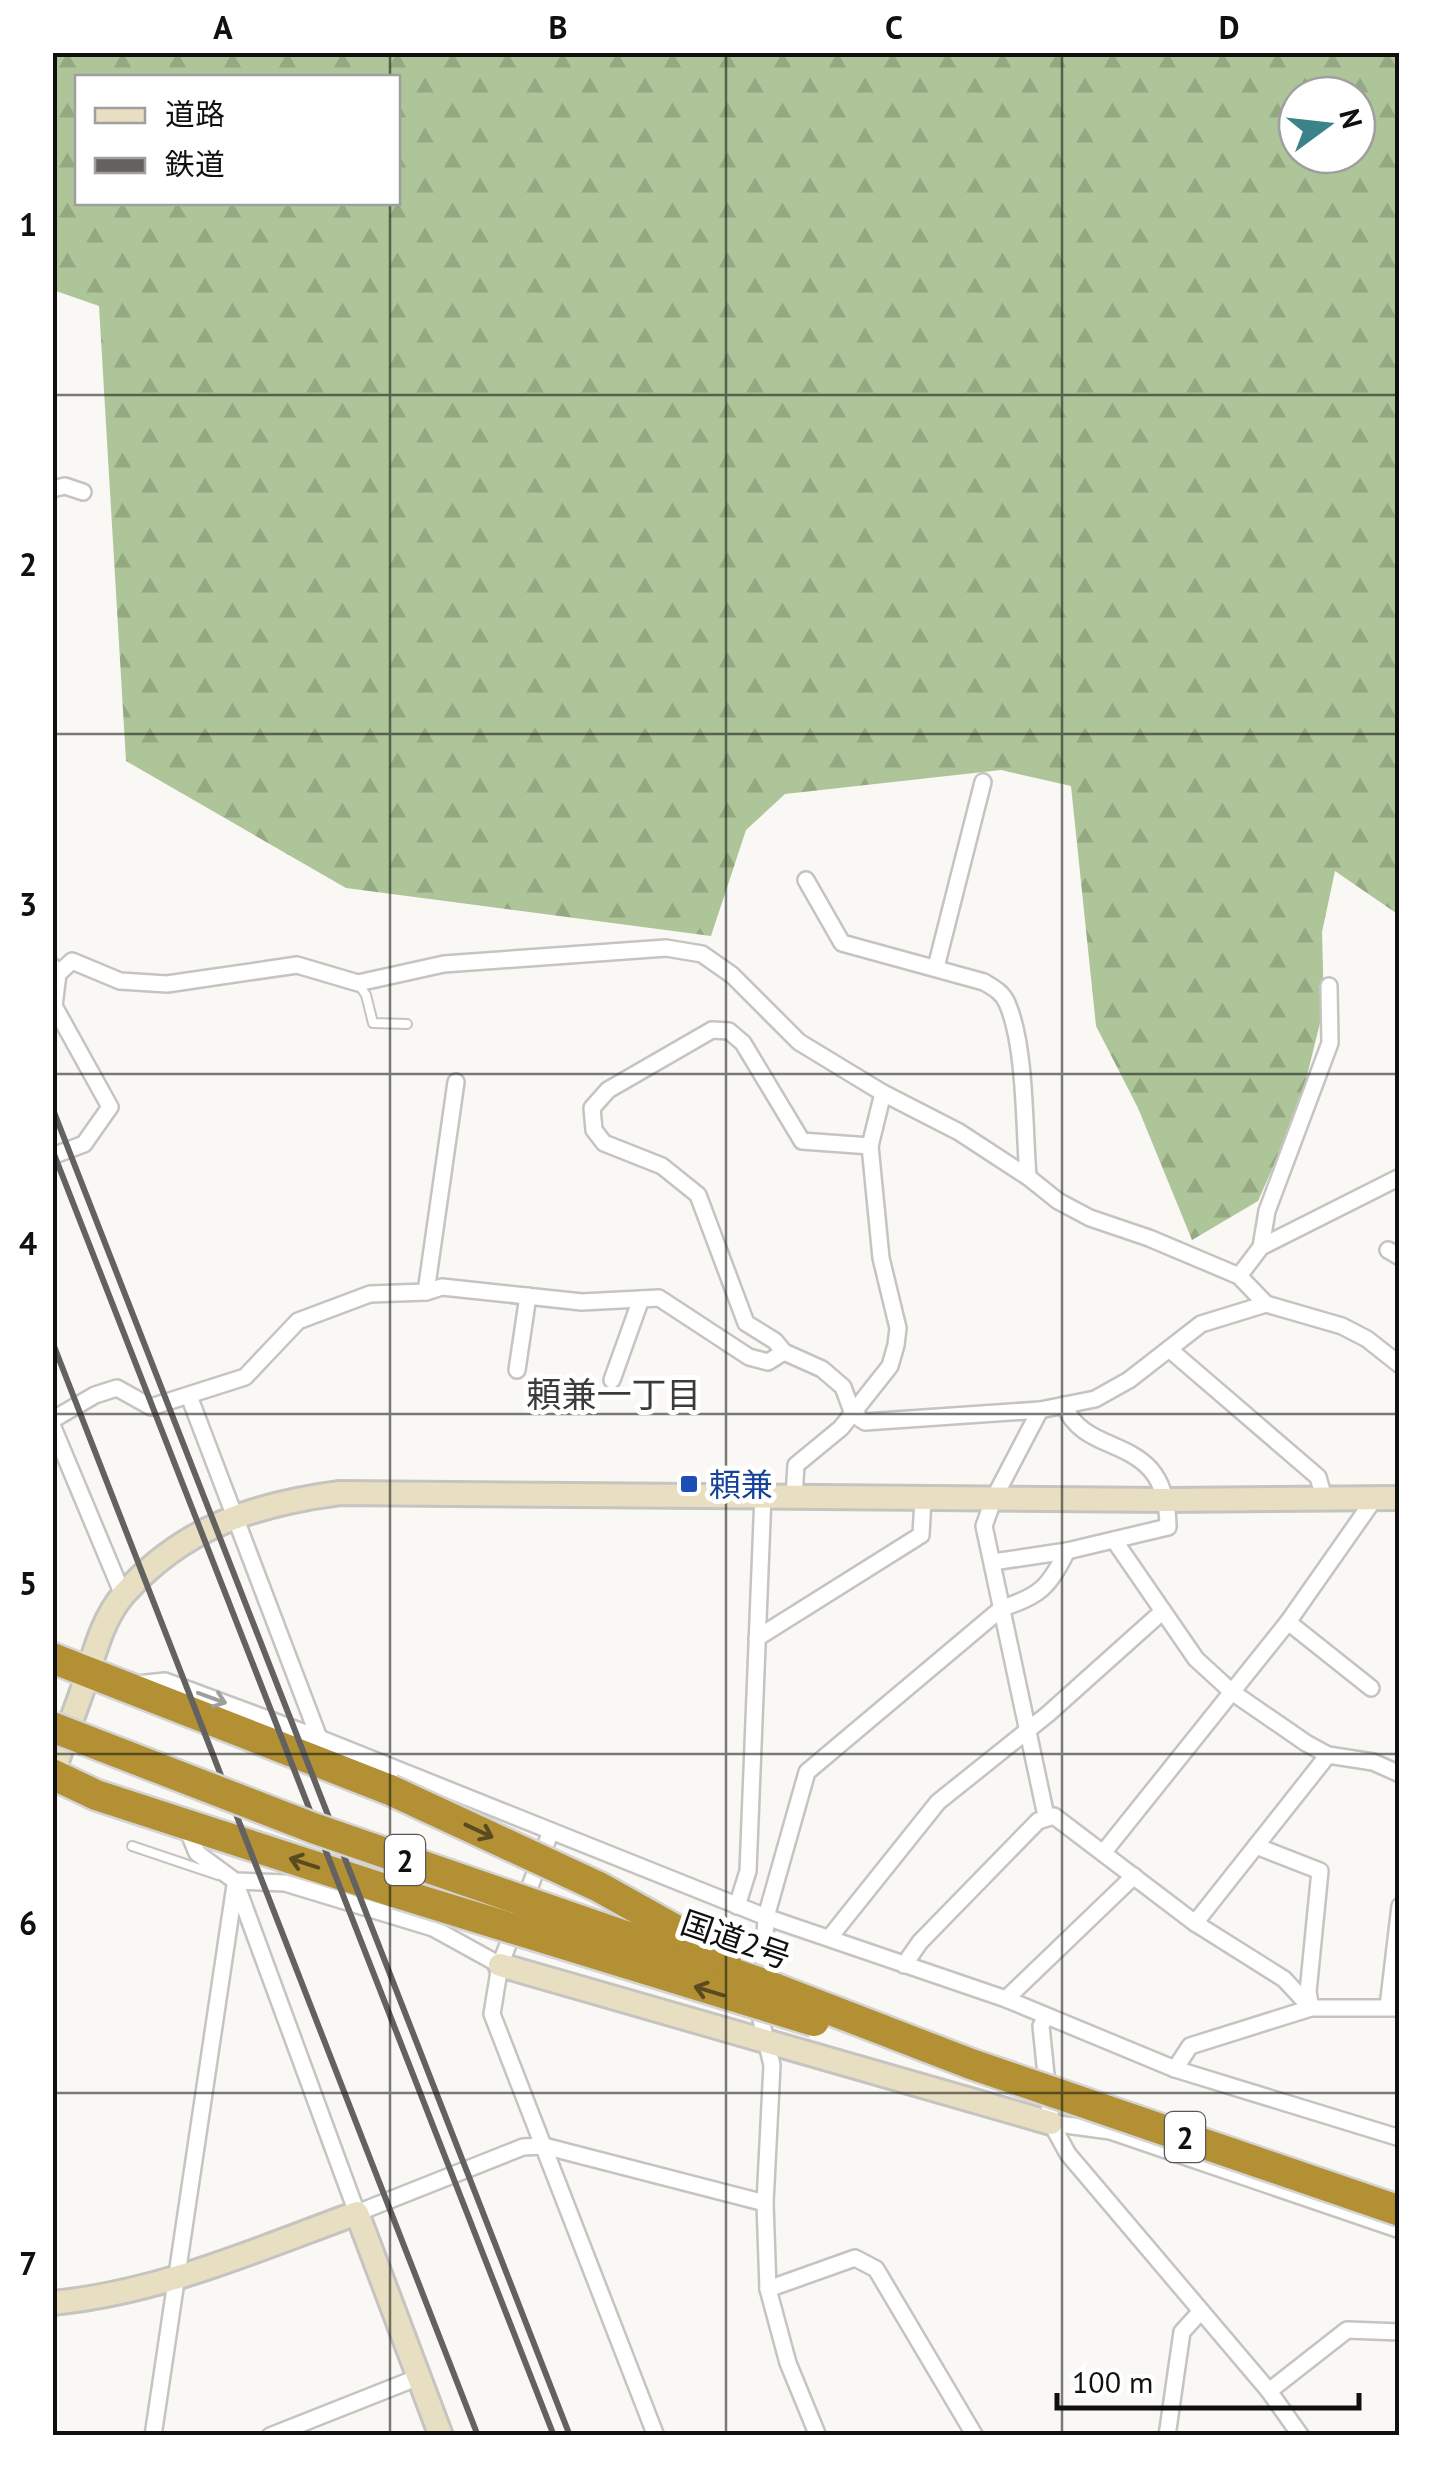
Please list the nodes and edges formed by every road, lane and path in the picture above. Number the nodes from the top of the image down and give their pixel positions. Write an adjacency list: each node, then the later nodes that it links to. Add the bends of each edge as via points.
1 (52, 489): 2 (street)
2 (83, 492)
3 (983, 782): 5 (street)
4 (806, 880): 5 (street, via 842,942)
5 (936, 967): 14 (street, via 984,982 1007,1002 1016,1032)
6 (55, 970): 7 (street, via 72,961 120,981 166,984 297,965); 13 (street, via 54,1006 110,1107 84,1144)
7 (358, 983): 9 (lane, via 373,1023); 11 (street, via 444,964 666,948 702,954 799,1042)
8 (1328, 986): 16 (street, via 1330,1043 1267,1212)
9 (407, 1024)
10 (456, 1082): 18 (street)
11 (883, 1093): 12 (street); 14 (street)
12 (870, 1146): 23 (street, via 802,1140 730,1031 712,1030 608,1090 592,1108 594,1130 604,1144 662,1166 698,1195 746,1322); 30 (street, via 880,1258 898,1328 890,1366)
13 (52, 1156)
14 (1028, 1177): 17 (street, via 1090,1218)
15 (1400, 1177): 16 (street)
16 (1261, 1247): 17 (street)
17 (1239, 1276): 21 (street)
18 (426, 1292): 19 (street, via 442,1287); 27 (street, via 370,1294 298,1321 245,1377)
19 (528, 1296): 20 (street); 25 (street)
20 (641, 1299): 23 (street, via 659,1298 749,1357 768,1362); 26 (street)
21 (1266, 1304): 22 (street, via 1201,1324); 24 (street, via 1342,1326)
22 (1169, 1349): 28 (street, via 1112,1390); 36 (street, via 1318,1477)
23 (784, 1352): 30 (street, via 843,1387)
24 (1400, 1365)
25 (517, 1370)
26 (612, 1380)
27 (189, 1396): 31 (street, via 152,1408 118,1388); 40 (street)
28 (1064, 1405): 29 (street); 39 (street, via 1070,1422 1148,1464)
29 (1040, 1410): 30 (street, via 864,1422); 35 (street)
30 (853, 1414): 33 (street, via 796,1465)
31 (52, 1422): 44 (street)
32 (763, 1495): 33 (street); 40 (street, via 340,1492); 48 (street)
33 (794, 1496): 34 (street)
34 (923, 1498): 35 (street); 48 (street, via 920,1535)
35 (994, 1498): 39 (street); 43 (street, via 984,1526)
36 (1324, 1498): 37 (street); 39 (street)
37 (1376, 1498): 38 (street); 47 (street)
38 (1400, 1498)
39 (1168, 1500): 41 (street, via 1168,1527)
40 (234, 1516): 44 (street, via 200,1532); 56 (street)
41 (1114, 1540): 42 (street); 46 (street)
42 (1067, 1550): 43 (street); 45 (street, via 1049,1584)
43 (993, 1562): 45 (street)
44 (123, 1595): 50 (street)
45 (1002, 1608): 55 (street); 70 (street, via 806,1772)
46 (1163, 1612): 53 (street, via 1196,1659); 55 (street)
47 (1288, 1622): 52 (street); 53 (street)
48 (758, 1638): 68 (street, via 748,1870)
49 (52, 1658): 50 (highway)
50 (89, 1670): 51 (highway); 59 (street)
51 (118, 1686): 56 (street, one-way to 56, via 165,1680); 77 (highway, one-way to 77, bridge, via 390,1790 599,1887)
52 (1371, 1688)
53 (1232, 1692): 57 (street); 65 (street)
54 (52, 1727): 77 (highway, 国道2号 / 2, bridge, via 313,1828)
55 (1028, 1728): 60 (street); 74 (street, via 938,1802)
56 (320, 1738): 62 (street)
57 (1328, 1755): 58 (street); 64 (street)
58 (1400, 1774)
59 (53, 1776): 61 (highway)
60 (1046, 1816): 65 (street); 76 (street)
61 (185, 1824): 67 (street, via 198,1853); 83 (highway, one-way to 61, bridge, via 754,2005)
62 (551, 1831): 68 (street); 75 (street)
63 (132, 1846): 67 (lane)
64 (1256, 1846): 72 (street); 79 (street, via 1320,1871)
65 (1103, 1853): 66 (street)
66 (1134, 1876): 72 (street); 78 (street)
67 (235, 1881): 71 (street); 73 (street); 75 (street, via 285,1882 433,1928)
68 (736, 1906): 70 (street)
69 (1400, 1906): 80 (street)
70 (766, 1917): 74 (street); 82 (street)
71 (229, 1922): 73 (street); 92 (street)
72 (1195, 1922): 79 (street)
73 (251, 1924): 90 (street)
74 (830, 1937): 76 (street)
75 (500, 1965): 82 (street); 87 (street, via 492,2014)
76 (904, 1965): 78 (street)
77 (761, 1983): 83 (highway, 国道2号 / 2, bridge)
78 (1006, 1999): 81 (street)
79 (1306, 1999): 80 (street); 84 (street, via 1190,2046)
80 (1394, 2007)
81 (1046, 2016): 84 (street); 85 (street, via 1041,2026)
82 (766, 2044): 85 (street); 88 (street, via 772,2066)
83 (971, 2064): 89 (highway, 国道2号 / 2, bridge)
84 (1175, 2070): 86 (street)
85 (1050, 2123): 91 (street, via 1110,2130); 95 (street, via 1068,2154)
86 (1400, 2138)
87 (544, 2146): 88 (street); 90 (street, via 523,2147); 102 (street)
88 (765, 2204): 93 (street)
89 (1400, 2211)
90 (357, 2213): 92 (street); 97 (street)
91 (1400, 2230)
92 (175, 2280): 94 (street); 99 (street)
93 (768, 2290): 103 (street); 104 (street, via 855,2258 876,2269)
94 (52, 2303)
95 (1201, 2311): 98 (street); 105 (street, via 1182,2332)
96 (1400, 2332): 98 (street, via 1347,2330)
97 (419, 2378): 100 (street); 101 (street)
98 (1269, 2392): 106 (street)
99 (153, 2436)
100 (270, 2436)
101 (441, 2436)
102 (656, 2436)
103 (818, 2436)
104 (975, 2436)
105 (1167, 2436)
106 (1301, 2436)

